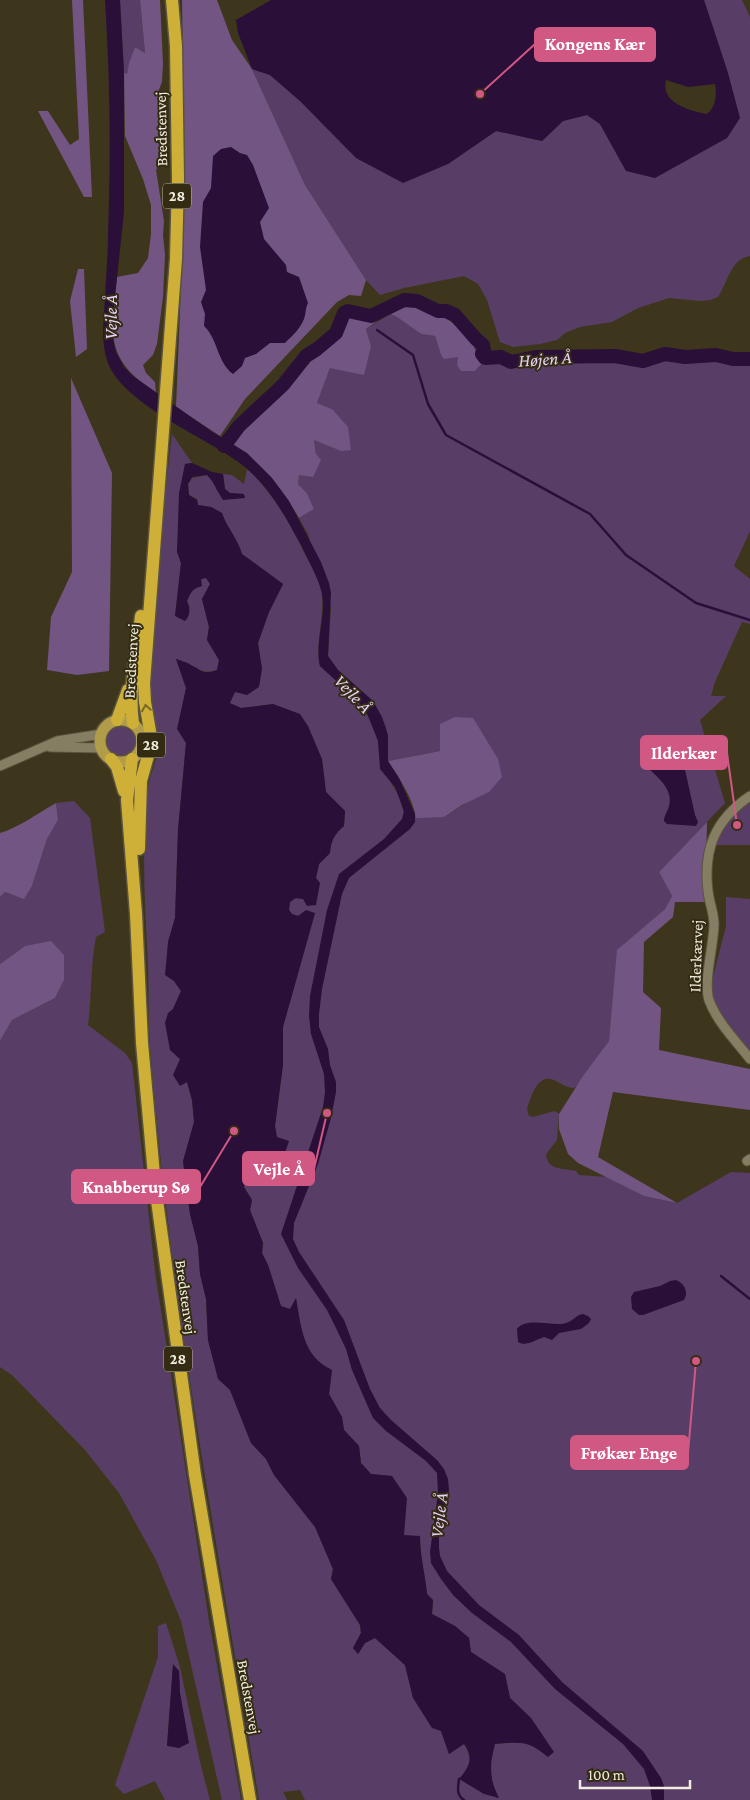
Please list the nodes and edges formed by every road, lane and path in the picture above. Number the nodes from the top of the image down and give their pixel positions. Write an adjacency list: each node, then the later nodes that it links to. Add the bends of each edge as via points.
1 (172, 0): 2 (highway, Bredstenvej / 28, via 178,179 176,259)
2 (162, 437): 3 (highway, Bredstenvej / 28); 14 (highway, Bredstenvej / 28, one-way to 2, via 140,790 151,745 144,689)
3 (134, 671): 4 (highway, Bredstenvej / 28); 5 (highway, Bredstenvej / 28)
4 (116, 720): 5 (main road, 28); 6 (main road, 28)
5 (133, 724): 9 (main road, 28, via 142,739 139,752)
6 (102, 734): 7 (street, via 57,742); 8 (main road)
7 (44, 748): 8 (street); 11 (street)
8 (102, 748): 10 (main road, 28)
9 (132, 758): 10 (main road, 28, via 124,761); 13 (highway, Bredstenvej / 28)
10 (111, 759): 13 (highway, Bredstenvej / 28, via 117,767)
11 (0, 766)
12 (750, 796): 15 (street, Ilderkærvej, via 724,819 708,854 708,891 714,923 709,999 719,1019)
13 (127, 800): 14 (highway, Bredstenvej / 28)
14 (136, 914): 16 (highway, Bredstenvej / 28, via 142,1043 159,1214 195,1475)
15 (750, 1060)
16 (250, 1800)

